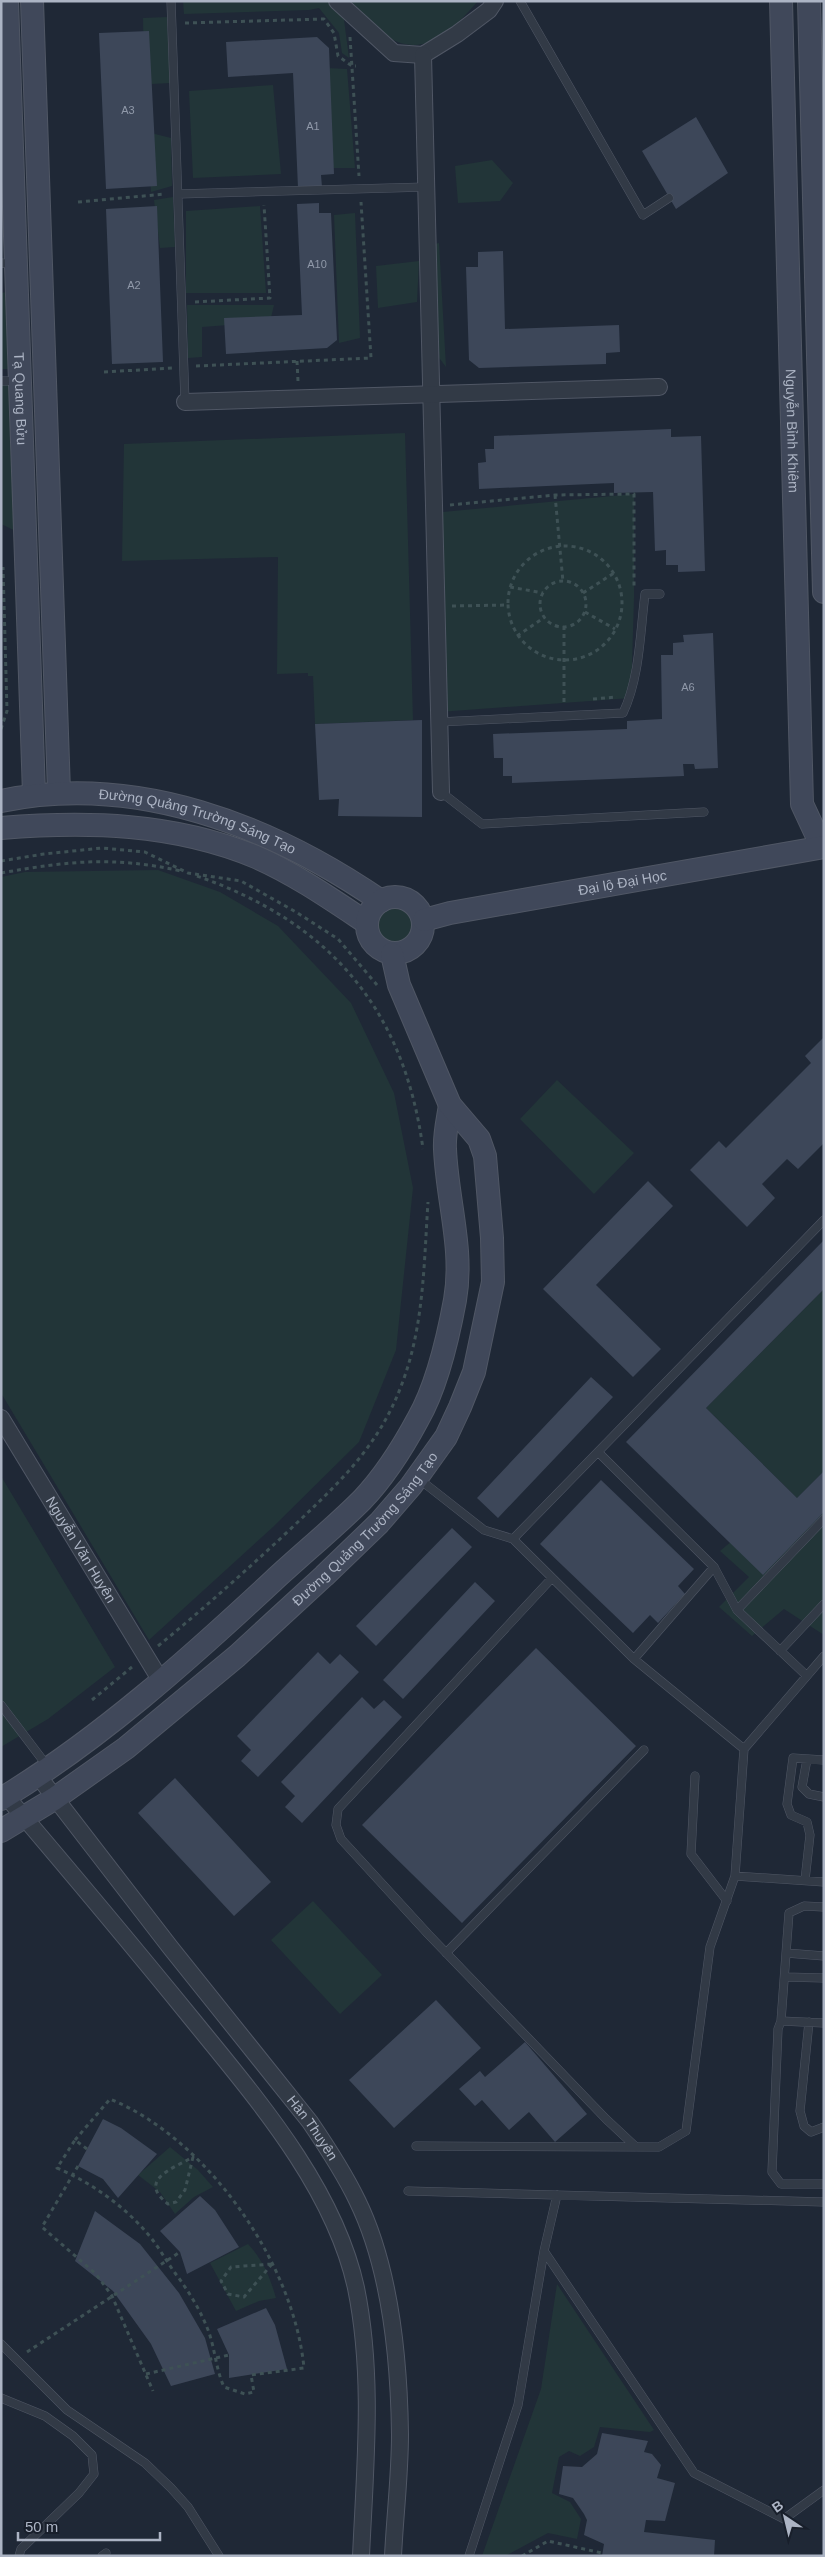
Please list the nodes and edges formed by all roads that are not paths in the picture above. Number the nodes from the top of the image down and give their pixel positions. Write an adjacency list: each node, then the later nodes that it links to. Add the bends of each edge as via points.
1 (7, 1): 13 (street, Tạ Quang Bửu)
2 (32, 1): 14 (street, Tạ Quang Bửu)
3 (171, 1): 11 (lane)
4 (337, 1): 9 (street, via 394,53)
5 (495, 1): 9 (street, via 489,10 457,34)
6 (520, 1): 12 (lane, via 643,215)
7 (781, 1): 21 (street, Nguyễn Bỉnh Khiêm)
8 (809, 1): 20 (street, Nguyễn Bỉnh Khiêm)
9 (423, 55): 10 (street)
10 (426, 187): 11 (lane); 18 (street)
11 (178, 193): 19 (lane)
12 (669, 198)
13 (9, 264): 15 (street, Tạ Quang Bửu)
14 (43, 320): 15 (street); 25 (street, Tạ Quang Bửu)
15 (18, 321): 16 (street, Tạ Quang Bửu)
16 (11, 381): 27 (street, Tạ Quang Bửu)
17 (659, 387): 18 (street)
18 (431, 394): 19 (street); 24 (street)
19 (185, 402)
20 (823, 536): 21 (street); 22 (street, Nguyễn Bỉnh Khiêm)
21 (795, 537): 31 (street, Nguyễn Bỉnh Khiêm, via 802,804)
22 (824, 592)
23 (660, 594): 24 (lane, via 644,594 637,663 623,713)
24 (439, 722): 26 (street)
25 (59, 792): 27 (street, Đường Quảng Trường Sáng Tạo); 32 (street, Đường Quảng Trường Sáng Tạo, via 136,796 224,819 302,855)
26 (441, 792): 29 (lane, via 482,824)
27 (34, 794): 28 (street, Đường Quảng Trường Sáng Tạo)
28 (1, 801)
29 (704, 812)
30 (1, 828): 34 (street, Đường Quảng Trường Sáng Tạo, via 57,824 116,825 193,837 255,857 299,878)
31 (823, 845): 33 (street, Đại lộ Đại Học)
32 (381, 900): 33 (street, via 407,899 415,904); 34 (street, via 369,914)
33 (424, 920): 35 (street, via 423,933 416,945 410,950)
34 (367, 922): 35 (street, via 370,940)
35 (392, 954): 36 (street, Đường Quảng Trường Sáng Tạo, via 399,984)
36 (450, 1105): 40 (street, Đường Quảng Trường Sáng Tạo, via 479,1140 486,1156 493,1282 474,1372 446,1437); 51 (street, Đường Quảng Trường Sáng Tạo, via 444,1148 460,1267 444,1350 420,1417 363,1499)
37 (824, 1220): 39 (lane)
38 (1, 1418): 51 (street, Nguyễn Văn Huyên)
39 (598, 1452): 42 (lane); 43 (lane)
40 (417, 1478): 42 (lane, via 484,1530); 61 (street, Đường Quảng Trường Sáng Tạo, via 379,1522 237,1656 126,1748)
41 (824, 1519): 46 (lane)
42 (513, 1539): 44 (lane)
43 (714, 1567): 46 (lane); 49 (lane)
44 (552, 1578): 49 (lane); 69 (lane, via 338,1809 336,1825 341,1839)
45 (824, 1604): 47 (lane)
46 (737, 1610): 47 (lane)
47 (780, 1651): 50 (lane)
48 (824, 1656): 50 (lane)
49 (634, 1659): 54 (lane)
50 (807, 1676): 54 (lane)
51 (161, 1681): 57 (street, Đường Quảng Trường Sáng Tạo)
52 (1, 1705): 57 (lane)
53 (644, 1750): 69 (lane)
54 (744, 1750): 64 (lane)
55 (807, 1759): 56 (lane); 59 (lane, via 802,1787 809,1794); 65 (lane, via 793,1758 786,1804 791,1815 808,1822 810,1835)
56 (824, 1760)
57 (44, 1772): 60 (street, Đường Quảng Trường Sáng Tạo); 61 (street, Hàn Thuyên)
58 (695, 1776): 67 (lane, via 691,1854)
59 (824, 1797)
60 (4, 1798): 62 (street, Hàn Thuyên)
61 (54, 1798): 62 (street, Đường Quảng Trường Sáng Tạo); 91 (street, Hàn Thuyên, via 310,2122 358,2201 383,2275 396,2358 400,2436)
62 (23, 1816): 63 (street, Đường Quảng Trường Sáng Tạo); 90 (street, Hàn Thuyên, via 241,2080 314,2184 333,2221 355,2286 363,2332 368,2392)
63 (1, 1831)
64 (735, 1876): 65 (lane); 67 (lane)
65 (805, 1880): 66 (lane)
66 (824, 1882)
67 (727, 1901): 79 (lane, via 710,1947 686,2131 659,2147)
68 (824, 1907): 70 (lane, via 804,1906 790,1913)
69 (446, 1953): 79 (lane)
70 (786, 1953): 71 (lane); 72 (lane)
71 (824, 1956)
72 (785, 1977): 73 (lane); 74 (lane)
73 (824, 1978)
74 (781, 2021): 75 (lane); 80 (lane, via 778,2029 772,2172 781,2184)
75 (809, 2022): 76 (lane); 77 (lane, via 800,2111 804,2126 811,2132)
76 (824, 2023)
77 (824, 2127)
78 (416, 2146): 79 (lane)
79 (636, 2147)
80 (824, 2184)
81 (408, 2191): 82 (lane)
82 (557, 2195): 83 (lane); 84 (lane)
83 (824, 2202)
84 (544, 2251): 87 (lane, via 694,2473 784,2518); 92 (lane, via 518,2404)
85 (1, 2344): 89 (lane, via 67,2410 145,2463 171,2488 188,2507)
86 (1, 2398): 88 (lane, via 44,2416 73,2436 92,2455 94,2474 79,2493 21,2549)
87 (824, 2490)
88 (20, 2556)
89 (218, 2556)
90 (361, 2556)
91 (393, 2556)
92 (469, 2556)

